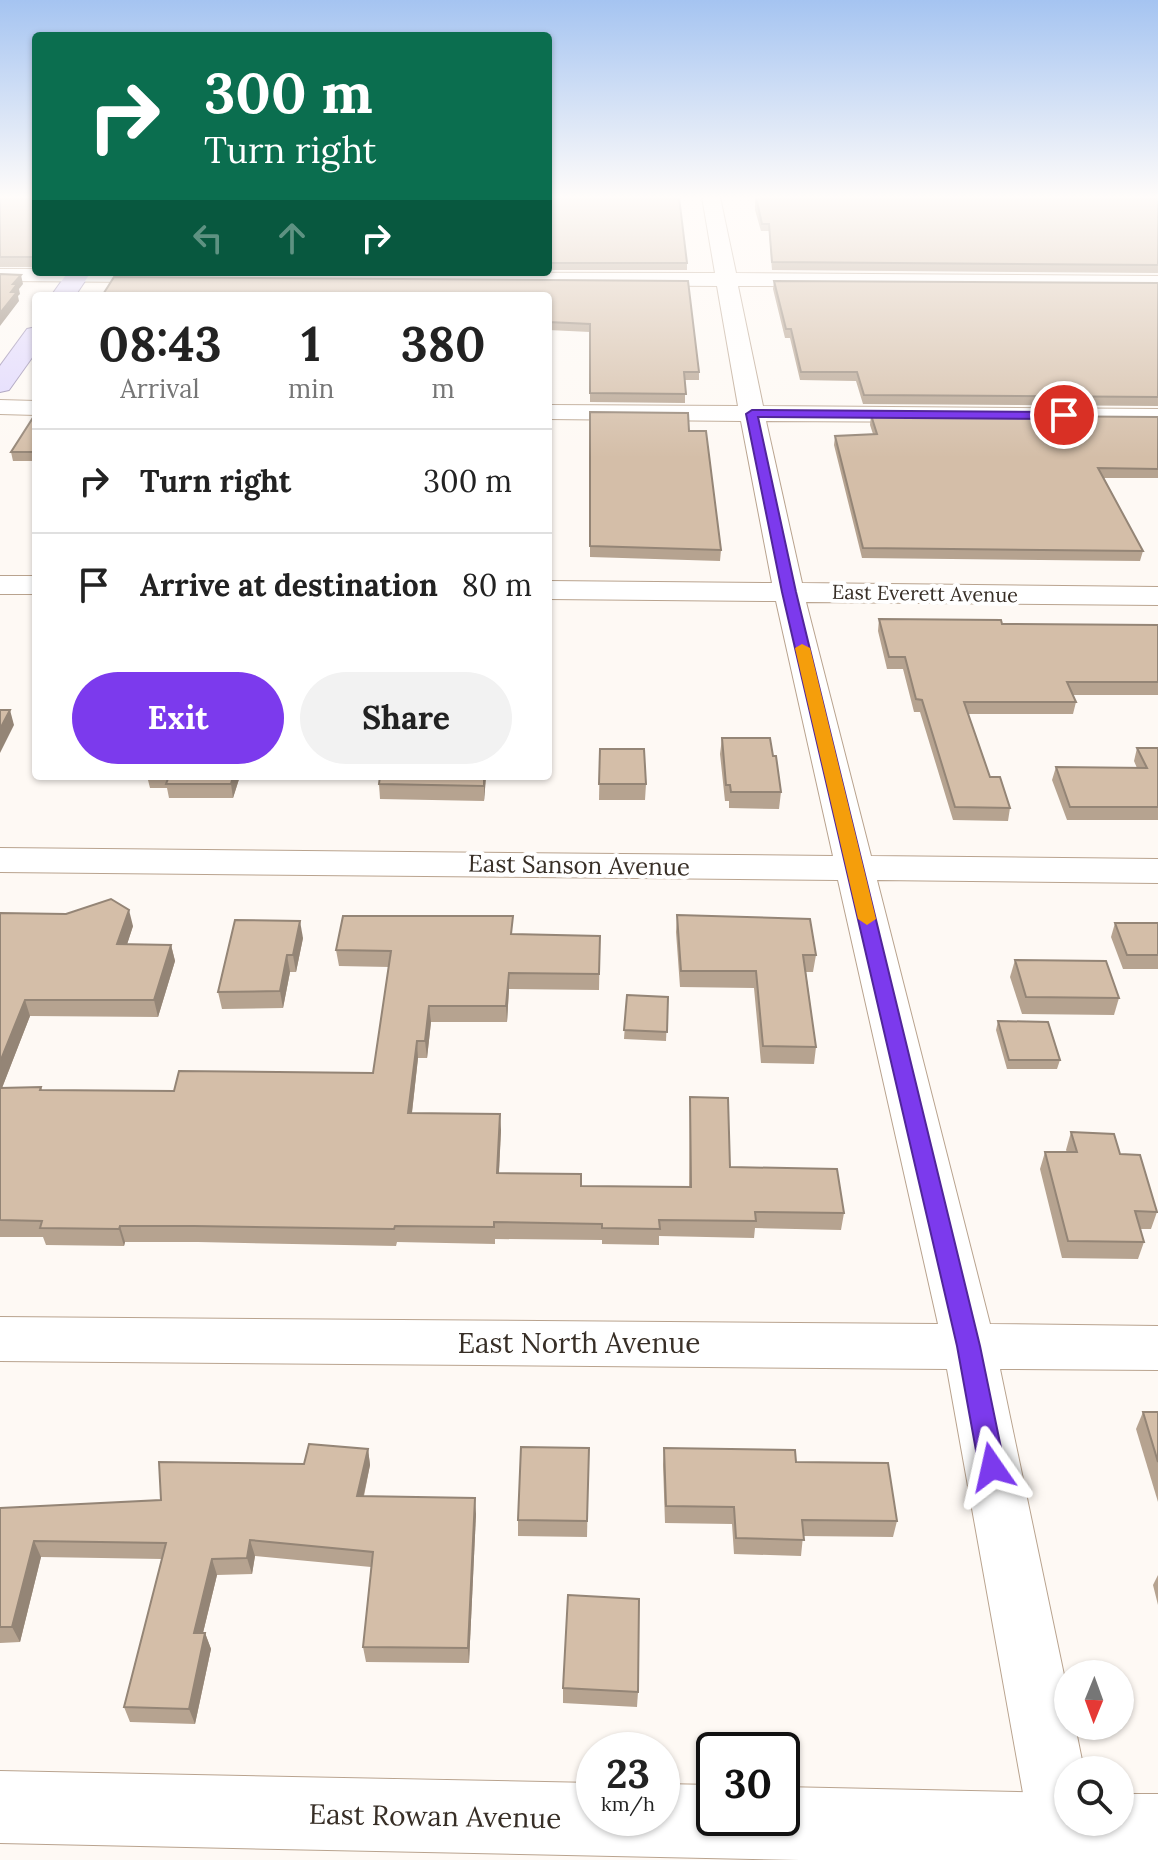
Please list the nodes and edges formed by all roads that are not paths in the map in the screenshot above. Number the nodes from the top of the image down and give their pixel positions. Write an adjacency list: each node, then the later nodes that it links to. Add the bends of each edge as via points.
1 (727, 284): 7 (street)
2 (32, 340): 3 (main road)
3 (0, 384)
4 (0, 407): 5 (street)
5 (32, 408)
6 (552, 412): 7 (street)
7 (752, 414): 8 (street); 12 (street)
8 (1158, 416)
9 (0, 585): 10 (street)
10 (32, 585)
11 (552, 590): 12 (street, East Everett Avenue)
12 (789, 592): 13 (street, East Everett Avenue); 15 (street)
13 (1158, 596)
14 (0, 860): 15 (street, East Sanson Avenue)
15 (855, 867): 16 (street, East Sanson Avenue); 18 (street)
16 (1158, 871)
17 (0, 1339): 18 (street, East North Avenue)
18 (969, 1346): 19 (street, East North Avenue); 22 (street)
19 (1158, 1348)
20 (0, 1807): 22 (street, East Rowan Avenue)
21 (1158, 1831): 22 (street, East Rowan Avenue)
22 (1066, 1845)

